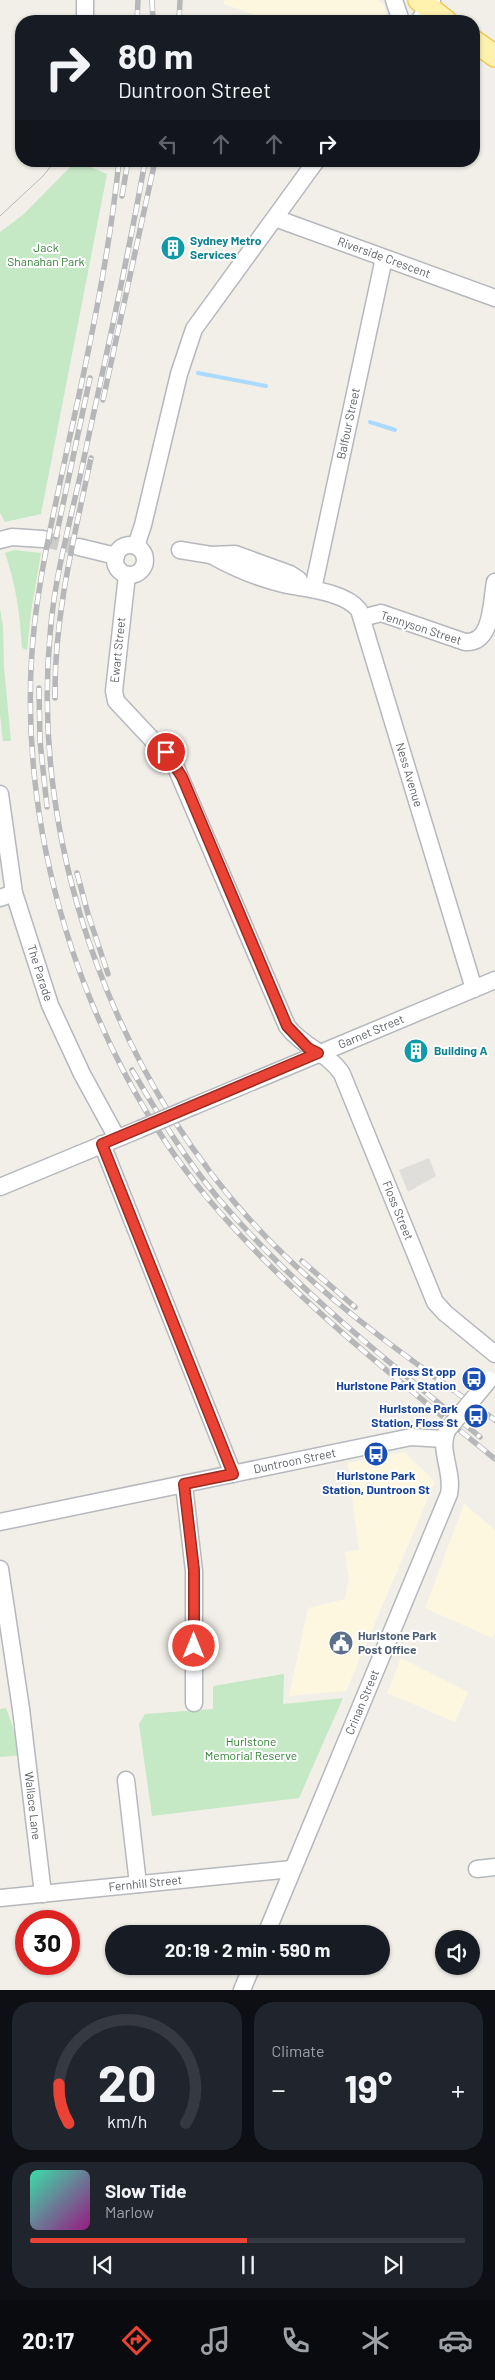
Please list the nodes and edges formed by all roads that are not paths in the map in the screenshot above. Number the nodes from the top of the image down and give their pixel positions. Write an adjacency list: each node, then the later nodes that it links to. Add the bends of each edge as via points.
1 (85, 0): 4 (street)
2 (394, 0): 5 (street)
3 (424, 7): 6 (main road)
4 (85, 15)
5 (399, 15)
6 (437, 15)
7 (480, 45): 8 (main road)
8 (495, 56)
9 (312, 167): 10 (street)
10 (274, 218): 11 (street, Riverside Crescent); 15 (street, via 194,329 179,374)
11 (384, 258): 12 (street, Riverside Crescent); 21 (street, Balfour Street)
12 (495, 298)
13 (0, 540): 14 (street, via 17,537)
14 (43, 540)
15 (136, 546): 18 (street, via 124,547); 19 (street, via 143,553 144,567 137,574)
16 (79, 547): 18 (street)
17 (180, 550): 21 (street, Ness Avenue, via 211,555 258,576)
18 (116, 556): 19 (street, via 119,570)
19 (127, 575): 27 (street, Ewart Street, via 114,691 116,701 174,762 287,1026 308,1048)
20 (495, 582): 22 (street, Tennyson Street, via 486,631 473,642 381,613)
21 (314, 589): 22 (street, Ness Avenue, via 351,602)
22 (362, 618): 26 (street, Ness Avenue)
23 (0, 794): 24 (street, The Parade)
24 (7, 896): 28 (street, The Parade, via 50,1005)
25 (495, 980): 26 (street, Garnet Street)
26 (474, 989): 27 (street, Garnet Street)
27 (318, 1053): 28 (street, Garnet Street, bridge); 31 (street, Floss Street, via 342,1074 436,1302)
28 (117, 1138): 29 (street, Garnet Street)
29 (102, 1144): 30 (street, Garnet Street); 34 (street)
30 (0, 1187)
31 (495, 1354)
32 (492, 1376): 33 (street, bridge)
33 (446, 1434): 34 (street, Duntroon Street, via 411,1437); 41 (street, Crinan Street, via 444,1449 451,1477 449,1494)
34 (233, 1474): 35 (street, Duntroon Street)
35 (184, 1484): 36 (street, Duntroon Street); 38 (street, via 194,1570)
36 (0, 1522)
37 (0, 1568): 44 (street, Wallace Lane)
38 (194, 1703)
39 (126, 1780): 43 (street)
40 (495, 1867): 42 (street)
41 (292, 1869): 43 (street, Fernhill Street); 46 (street, Crinan Street)
42 (477, 1869)
43 (138, 1884): 44 (street, Fernhill Street)
44 (43, 1894): 45 (street, Fernhill Street)
45 (0, 1898)
46 (270, 1925)
47 (248, 1975): 48 (street)
48 (242, 1990)

